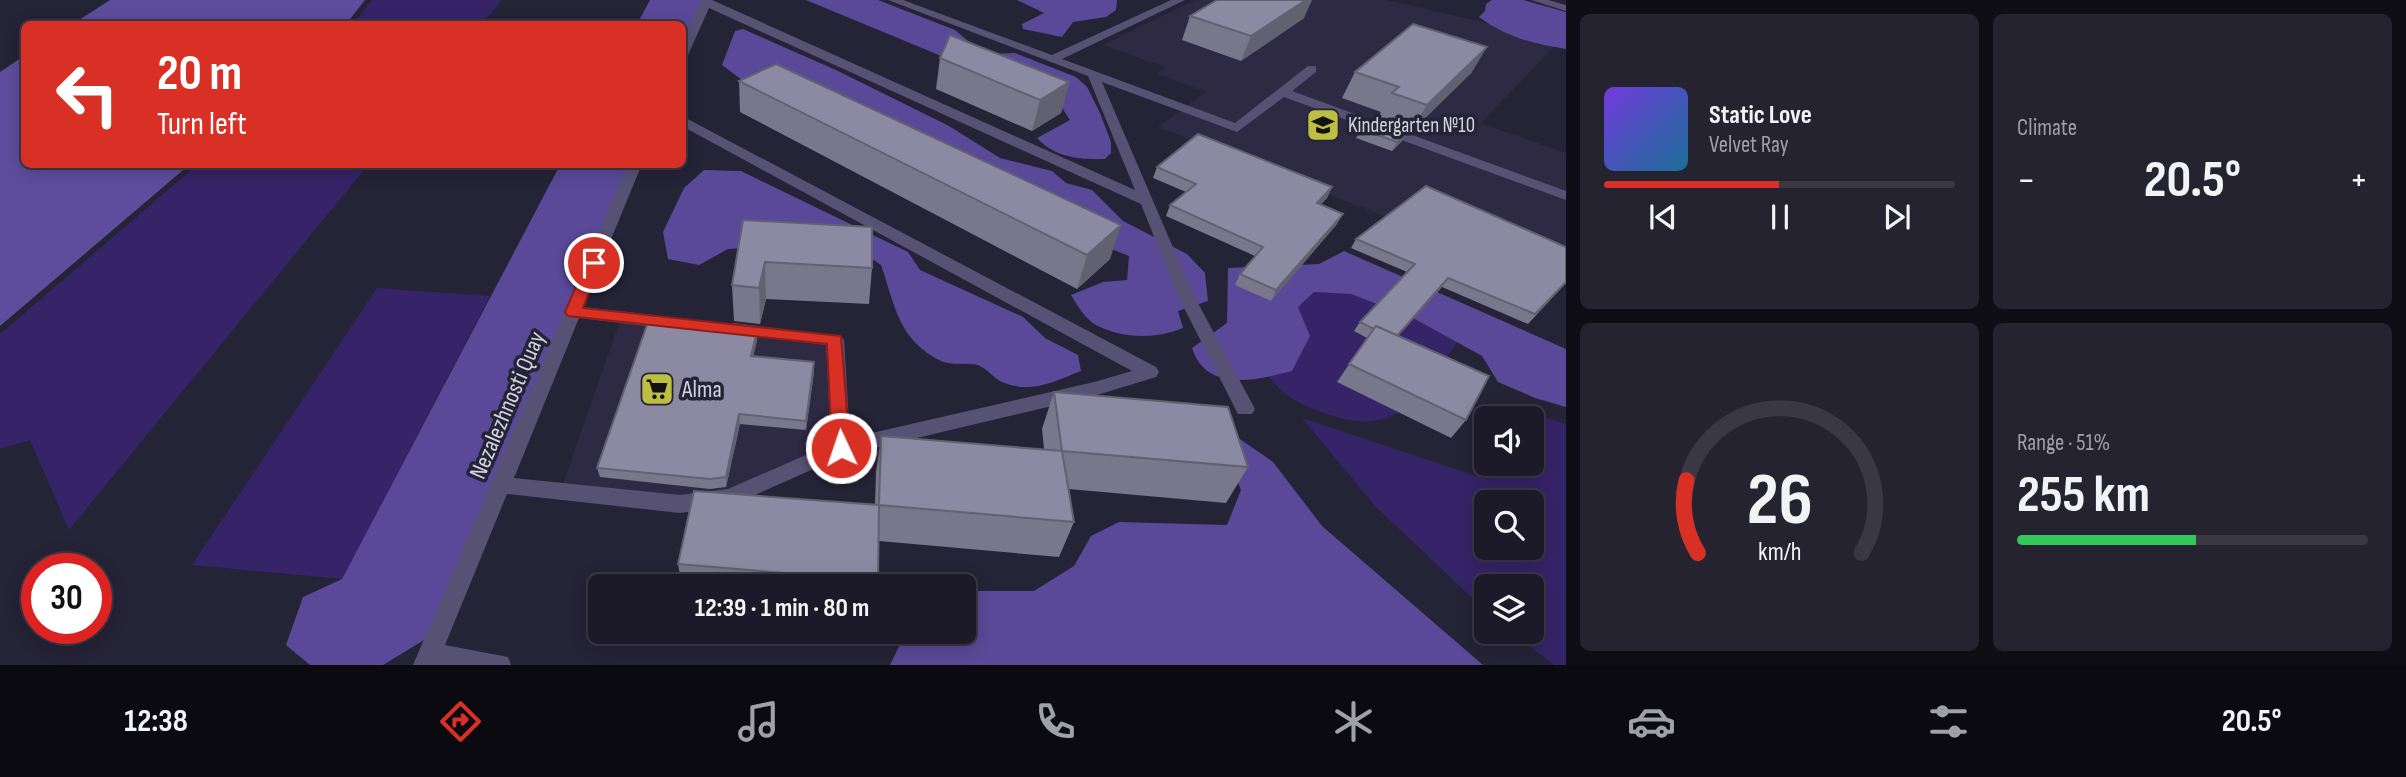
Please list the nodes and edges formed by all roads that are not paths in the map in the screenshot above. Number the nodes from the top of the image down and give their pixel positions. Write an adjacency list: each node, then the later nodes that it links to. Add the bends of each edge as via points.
1 (893, 0): 7 (street)
2 (1180, 0): 7 (street)
3 (1536, 0): 5 (street)
4 (706, 1): 6 (street); 14 (street)
5 (1566, 8)
6 (686, 46)
7 (1052, 59): 9 (street)
8 (1312, 69): 10 (street)
9 (1093, 74): 10 (street, via 1237,128); 14 (street)
10 (1283, 92): 13 (street)
11 (686, 122): 19 (street, via 1150,372)
12 (633, 168): 15 (street, Nezalezhnosti Quay)
13 (1566, 196)
14 (1147, 201): 18 (street, via 1185,294)
15 (573, 312): 16 (street); 20 (street, Nezalezhnosti Quay)
16 (689, 325)
17 (715, 328): 19 (street, via 835,340)
18 (1245, 409)
19 (841, 448): 20 (street, via 730,497 680,504)
20 (500, 485): 21 (street, Nezalezhnosti Quay)
21 (427, 660): 22 (street)
22 (499, 665)

